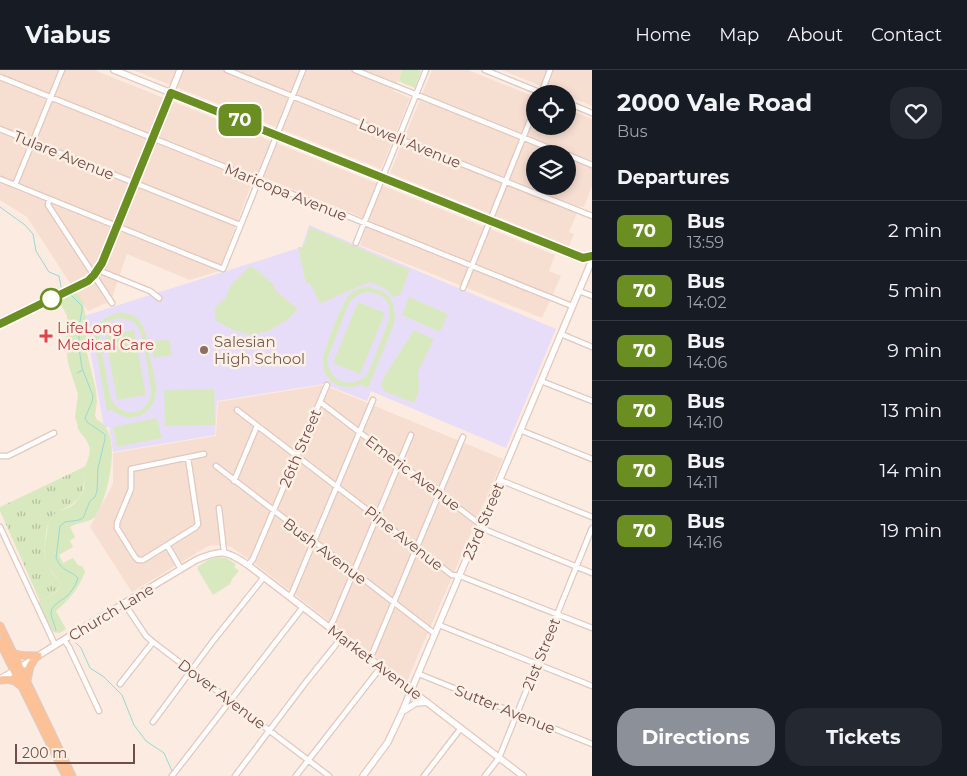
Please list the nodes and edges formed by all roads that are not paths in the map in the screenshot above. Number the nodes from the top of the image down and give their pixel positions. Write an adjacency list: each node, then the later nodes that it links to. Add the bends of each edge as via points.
1 (62, 70): 16 (street)
2 (114, 70): 13 (street)
3 (180, 70): 13 (street)
4 (227, 70): 15 (street, Lowell Avenue)
5 (303, 70): 15 (street)
6 (355, 70): 14 (street)
7 (426, 70): 14 (street)
8 (485, 70): 12 (street)
9 (550, 70): 11 (street)
10 (0, 77): 16 (street, Maricopa Avenue)
11 (545, 85)
12 (526, 87)
13 (171, 93): 21 (street); 23 (street)
14 (417, 95): 22 (street); 24 (street)
15 (292, 96): 21 (street); 24 (street, Lowell Avenue)
16 (50, 97): 23 (street, Maricopa Avenue); 25 (street)
17 (576, 106): 18 (street)
18 (592, 113)
19 (0, 129): 25 (street, Tulare Avenue)
20 (526, 130): 22 (street)
21 (277, 135): 29 (street); 31 (street)
22 (523, 137): 26 (street); 32 (street)
23 (153, 138): 31 (street, Maricopa Avenue); 33 (street)
24 (398, 139): 29 (street); 32 (street, Lowell Avenue)
25 (32, 142): 33 (street, Tulare Avenue); 34 (street)
26 (542, 145)
27 (576, 158): 28 (street)
28 (592, 165)
29 (382, 177): 37 (street); 38 (street)
30 (0, 179): 34 (street)
31 (259, 181): 38 (street, Maricopa Avenue); 39 (street)
32 (505, 181): 36 (street, Lowell Avenue); 37 (street)
33 (135, 183): 39 (street, Tulare Avenue); 40 (street)
34 (15, 185): 35 (street)
35 (49, 199): 40 (street); 44 (street, via 48,205)
36 (592, 216)
37 (489, 220): 42 (street, via 583,258); 43 (street)
38 (364, 223): 41 (street); 43 (street, Maricopa Avenue)
39 (240, 225): 40 (street, via 223,269)
40 (117, 226): 44 (street)
41 (356, 243)
42 (592, 258): 46 (street, 23rd Street)
43 (471, 266): 45 (street); 50 (street, Maricopa Avenue)
44 (96, 273): 48 (street, via 150,291); 49 (street); 51 (street, via 88,281)
45 (463, 288)
46 (579, 290): 47 (street); 50 (street, 23rd Street)
47 (592, 296)
48 (159, 298)
49 (112, 303)
50 (572, 306): 52 (street, 23rd Street)
51 (0, 324)
52 (561, 334): 53 (street); 54 (street, 23rd Street)
53 (592, 347)
54 (541, 381): 57 (street); 61 (street, 23rd Street)
55 (327, 385): 58 (street, 26th Street)
56 (373, 400): 62 (street)
57 (592, 401)
58 (320, 402): 62 (street, Emeric Avenue); 68 (street, 26th Street)
59 (237, 410): 60 (street, Pine Avenue)
60 (257, 426): 68 (street, Pine Avenue); 74 (street)
61 (520, 430): 70 (street); 73 (street, 23rd Street)
62 (360, 432): 71 (street, Emeric Avenue); 75 (street)
63 (54, 433): 67 (street, via 8,456)
64 (411, 435): 71 (street)
65 (463, 437): 76 (street)
66 (204, 454): 69 (street)
67 (0, 456)
68 (297, 456): 75 (street, Pine Avenue); 78 (street, 26th Street)
69 (188, 458): 85 (street, via 198,524); 85 (street, via 131,469 132,489 117,522 117,528 138,560)
70 (592, 459)
71 (400, 463): 76 (street, Emeric Avenue); 79 (street)
72 (216, 466): 74 (street, Bush Avenue)
73 (500, 480): 80 (street); 81 (street, 23rd Street)
74 (234, 481): 78 (street, Bush Avenue)
75 (337, 486): 79 (street, Pine Avenue); 84 (street)
76 (440, 493): 81 (street, Emeric Avenue); 86 (street)
77 (220, 508): 87 (street)
78 (274, 511): 84 (street, Bush Avenue); 88 (street, 26th Street)
79 (377, 517): 86 (street, Pine Avenue); 91 (street)
80 (592, 517)
81 (481, 525): 89 (street, Emeric Avenue, via 486,530); 93 (street, 23rd Street)
82 (0, 527): 109 (street)
83 (592, 528): 89 (street, 21st Street)
84 (314, 542): 91 (street, Bush Avenue); 95 (street)
85 (167, 545): 90 (street)
86 (417, 548): 93 (street, Pine Avenue, via 452,575); 97 (street)
87 (224, 552): 88 (street, Market Avenue); 90 (street, Church Lane, via 210,554)
88 (248, 565): 94 (street, Market Avenue)
89 (576, 567): 92 (street, Emeric Avenue); 99 (street, 21st Street)
90 (181, 569): 96 (street, Church Lane)
91 (354, 572): 97 (street, Bush Avenue); 102 (street)
92 (592, 573)
93 (460, 576): 99 (street, Pine Avenue); 100 (street, 23rd Street)
94 (264, 577): 95 (street, Market Avenue); 116 (street)
95 (290, 597): 98 (street, Market Avenue)
96 (124, 603): 106 (street, Church Lane); 108 (street, Dover Avenue)
97 (394, 603): 104 (street, Bush Avenue); 112 (street)
98 (303, 607): 102 (street, Market Avenue); 123 (street)
99 (557, 614): 103 (street, Pine Avenue); 113 (street, 21st Street)
100 (439, 624): 104 (street, 23rd Street); 113 (street)
101 (0, 626): 110 (main road)
102 (329, 628): 105 (street, Market Avenue)
103 (592, 628)
104 (435, 634): 117 (street, 23rd Street)
105 (342, 637): 112 (street, Market Avenue); 132 (street)
106 (64, 640): 109 (street, Church Lane); 126 (street)
107 (0, 642): 115 (main road)
108 (153, 642): 116 (street, Dover Avenue); 120 (street)
109 (55, 645): 111 (street, Church Lane)
110 (13, 653): 111 (main road); 115 (main road)
111 (37, 657): 115 (street, Church Lane); 119 (main road)
112 (370, 658): 114 (street, Market Avenue)
113 (537, 664): 121 (street); 128 (street, 21st Street)
114 (381, 667): 122 (street, Market Avenue); 135 (street)
115 (17, 669): 118 (street, Church Lane); 119 (main road)
116 (191, 671): 123 (street, Dover Avenue); 129 (street)
117 (419, 674): 122 (street, 23rd Street); 128 (street, Sutter Avenue)
118 (0, 679): 119 (main road)
119 (24, 684): 125 (main road); 131 (main road)
120 (120, 684)
121 (592, 686)
122 (412, 690): 124 (street, Market Avenue); 127 (street, 23rd Street)
123 (231, 700): 132 (street, Dover Avenue); 138 (street)
124 (427, 702): 127 (street, via 416,703); 130 (street, Market Avenue)
125 (33, 709): 131 (main road); 136 (main road)
126 (99, 711)
127 (402, 712): 142 (street, 23rd Street, via 389,741)
128 (517, 714): 133 (street, Sutter Avenue); 134 (street, 21st Street)
129 (153, 722)
130 (461, 728): 134 (street, Market Avenue); 143 (street)
131 (50, 729): 137 (main road)
132 (270, 731): 135 (street, Dover Avenue); 139 (street)
133 (592, 744)
134 (499, 758): 144 (street, 21st Street); 145 (street, Market Avenue)
135 (308, 760): 140 (street); 141 (street, Dover Avenue)
136 (66, 776)
137 (72, 776)
138 (172, 776)
139 (235, 776)
140 (296, 776)
141 (329, 776)
142 (363, 776)
143 (424, 776)
144 (485, 776)
145 (523, 776)

